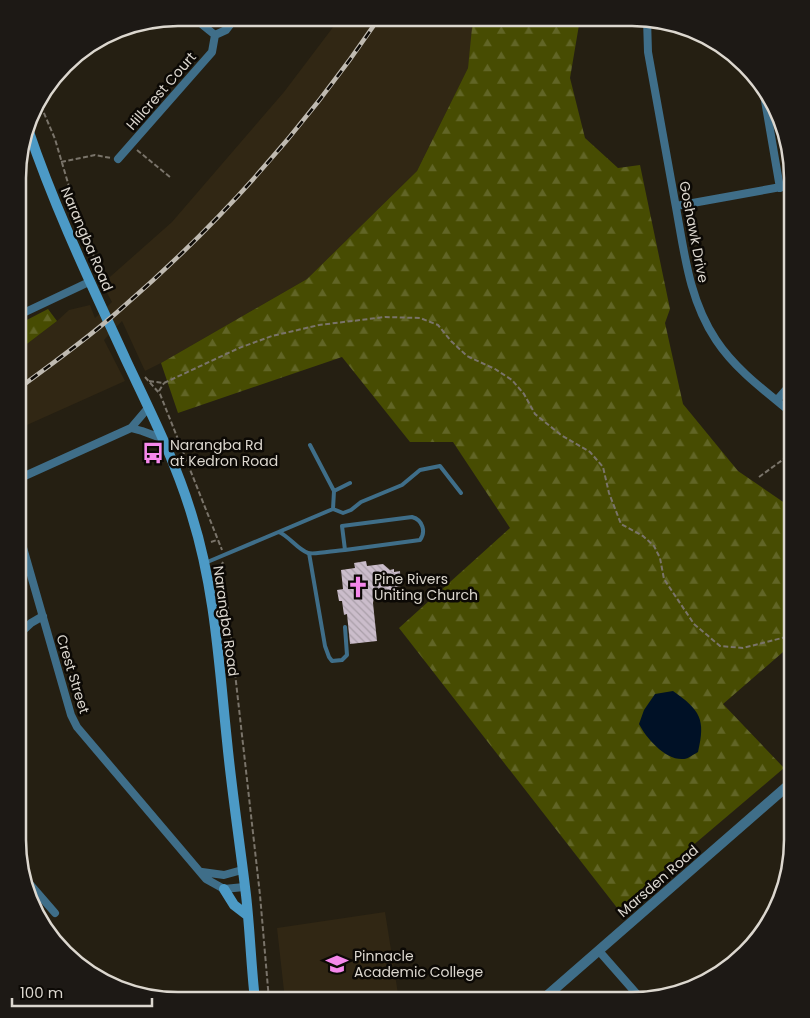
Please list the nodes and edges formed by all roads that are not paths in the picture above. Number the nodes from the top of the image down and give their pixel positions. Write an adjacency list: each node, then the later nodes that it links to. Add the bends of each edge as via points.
1 (204, 26): 4 (street)
2 (229, 26): 4 (street)
3 (647, 28): 10 (street, Goshawk Drive, via 648,52)
4 (215, 35): 7 (street, Hillcrest Court, via 212,52)
5 (766, 109): 9 (street)
6 (31, 138): 11 (main road, Narangba Road, via 62,221)
7 (118, 159)
8 (784, 187): 9 (street)
9 (780, 188): 10 (street)
10 (676, 206): 14 (street, Goshawk Drive, via 692,290 707,326 727,355)
11 (94, 282): 12 (street); 16 (main road, Narangba Road, via 97,299)
12 (26, 312)
13 (784, 392): 14 (street)
14 (777, 400): 15 (street, Goshawk Drive)
15 (784, 406)
16 (148, 408): 17 (street); 18 (main road, Narangba Road)
17 (131, 428): 18 (street); 20 (street)
18 (161, 438): 29 (main road, Narangba Road, via 192,513)
19 (310, 445): 22 (lane)
20 (26, 475)
21 (350, 483): 22 (lane)
22 (334, 491): 24 (lane)
23 (461, 493): 24 (lane, via 440,466 420,470 402,485 361,502 351,510 343,513)
24 (333, 509): 25 (lane)
25 (279, 532): 27 (lane); 29 (lane)
26 (345, 550): 26 (lane, via 420,540 422,524 412,517 342,526); 27 (lane)
27 (309, 553): 32 (lane, via 325,646 332,661 346,657)
28 (26, 558): 30 (street, Crest Street)
29 (205, 563): 34 (main road, Narangba Road, via 215,617)
30 (43, 616): 31 (street); 35 (street, Crest Street, via 77,727)
31 (26, 628)
32 (345, 628)
33 (783, 790): 41 (street, Marsden Road)
34 (242, 870): 35 (street, via 224,874); 36 (main road, Narangba Road)
35 (202, 872): 37 (street, Crest Street, via 206,879)
36 (244, 887): 37 (street); 40 (main road, Narangba Road)
37 (224, 889): 40 (main road, via 234,905)
38 (35, 890): 39 (street)
39 (55, 913)
40 (247, 915): 42 (main road, Narangba Road)
41 (599, 951): 43 (street, Marsden Road); 44 (street)
42 (254, 991)
43 (552, 991)
44 (634, 991)

